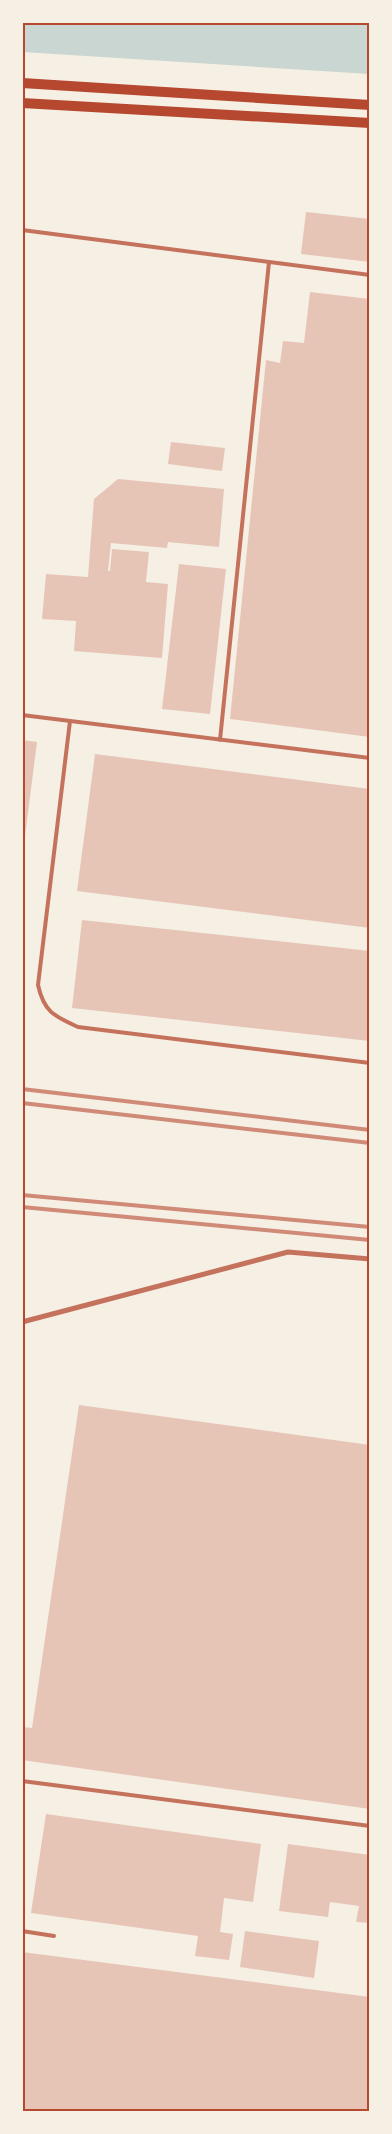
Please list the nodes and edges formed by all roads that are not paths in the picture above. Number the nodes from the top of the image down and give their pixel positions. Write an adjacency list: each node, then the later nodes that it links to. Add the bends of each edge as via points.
1 (22, 83): 3 (main road)
2 (22, 103): 4 (main road)
3 (370, 105)
4 (370, 123)
5 (22, 230): 6 (lane)
6 (269, 262): 7 (lane); 10 (lane)
7 (370, 275)
8 (22, 715): 9 (lane)
9 (70, 721): 10 (lane); 12 (lane, via 38,985 42,1003 58,1018 78,1027)
10 (220, 740): 11 (lane)
11 (370, 758)
12 (370, 1063)
13 (370, 1259): 14 (street, via 288,1252)
14 (22, 1322)
15 (22, 1781): 16 (lane)
16 (370, 1826)
17 (22, 1931): 18 (lane)
18 (54, 1936)

